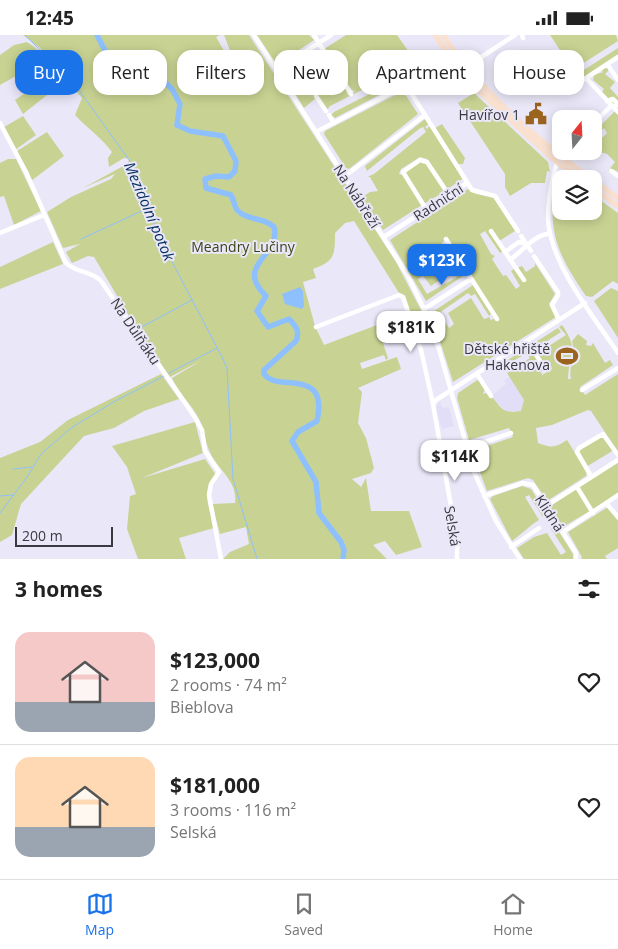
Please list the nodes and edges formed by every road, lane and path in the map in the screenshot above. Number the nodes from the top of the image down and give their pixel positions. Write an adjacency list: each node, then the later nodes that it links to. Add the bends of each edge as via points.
1 (254, 35): 14 (street, Na Nábřeží)
2 (314, 35): 7 (street)
3 (331, 35): 7 (street)
4 (435, 35): 9 (main road)
5 (443, 35): 10 (main road)
6 (515, 35): 11 (street)
7 (319, 43): 8 (street); 19 (street)
8 (308, 50)
9 (447, 50)
10 (451, 50)
11 (484, 55)
12 (618, 57): 13 (street)
13 (607, 64): 15 (street); 16 (street)
14 (274, 65)
15 (586, 78): 24 (street)
16 (618, 80)
17 (484, 89): 30 (main road)
18 (484, 91): 32 (main road)
19 (351, 94)
20 (293, 95): 29 (street, Na Nábřeží)
21 (387, 95): 28 (street)
22 (412, 95): 25 (street)
23 (316, 96): 28 (street)
24 (615, 108): 26 (street)
25 (425, 115): 36 (street); 38 (street)
26 (602, 117)
27 (0, 123): 45 (street, Na Důlňáku)
28 (334, 123): 29 (street)
29 (316, 132): 36 (street, Na Nábřeží)
30 (552, 149)
31 (565, 160): 34 (main road)
32 (557, 162): 33 (main road); 48 (street, via 550,200)
33 (568, 170)
34 (579, 170)
35 (611, 171): 37 (street)
36 (345, 176): 49 (street, Na Nábřeží)
37 (618, 176)
38 (467, 183): 40 (street, Radniční); 51 (street, via 474,192 495,196)
39 (602, 187): 42 (main road)
40 (449, 195): 44 (street, Radniční); 44 (street, via 424,160 420,160 403,172)
41 (602, 195): 43 (main road)
42 (618, 198)
43 (618, 206)
44 (426, 209): 49 (street, Radniční)
45 (44, 215): 47 (street); 85 (street, Na Důlňáku, via 66,263 102,281 198,422 205,451 219,472 211,484 209,495)
46 (491, 231): 52 (street)
47 (0, 233)
48 (550, 233): 51 (street, via 536,234); 56 (street, via 562,265)
49 (384, 237): 57 (street, Na Nábřeží)
50 (446, 239): 54 (street)
51 (526, 244): 52 (street, via 520,242); 53 (street); 59 (street, via 558,292 552,305)
52 (505, 252): 53 (street)
53 (510, 260): 55 (street)
54 (471, 279): 57 (street); 58 (street)
55 (524, 280)
56 (585, 303): 59 (street); 62 (street)
57 (424, 309): 67 (street, Na Nábřeží)
58 (497, 319)
59 (559, 320): 61 (street)
60 (316, 327): 69 (street, Selská, via 399,295 403,297 421,350)
61 (527, 341): 64 (street); 65 (street)
62 (618, 353)
63 (618, 368): 66 (street)
64 (546, 370)
65 (477, 374): 67 (street); 68 (street)
66 (582, 390)
67 (452, 391): 69 (street); 71 (street, Na Nábřeží)
68 (491, 395)
69 (433, 404): 86 (street, Selská, via 457,539)
70 (511, 433): 71 (street)
71 (467, 447): 77 (street, Na Nábřeží)
72 (618, 455): 74 (street, via 603,435 577,450)
73 (618, 460): 74 (street)
74 (591, 476): 75 (street)
75 (577, 487): 79 (street); 80 (street)
76 (618, 495): 78 (street)
77 (484, 496): 79 (street, Klidná, via 529,483); 84 (street, Na Nábřeží)
78 (606, 503): 80 (street); 81 (street)
79 (546, 506): 83 (street, Klidná)
80 (593, 513): 83 (street)
81 (618, 517)
82 (539, 527): 84 (street)
83 (563, 532): 88 (street, Klidná, via 576,553)
84 (511, 547): 87 (street, Na Nábřeží)
85 (221, 559)
86 (457, 559)
87 (520, 559)
88 (576, 559)

